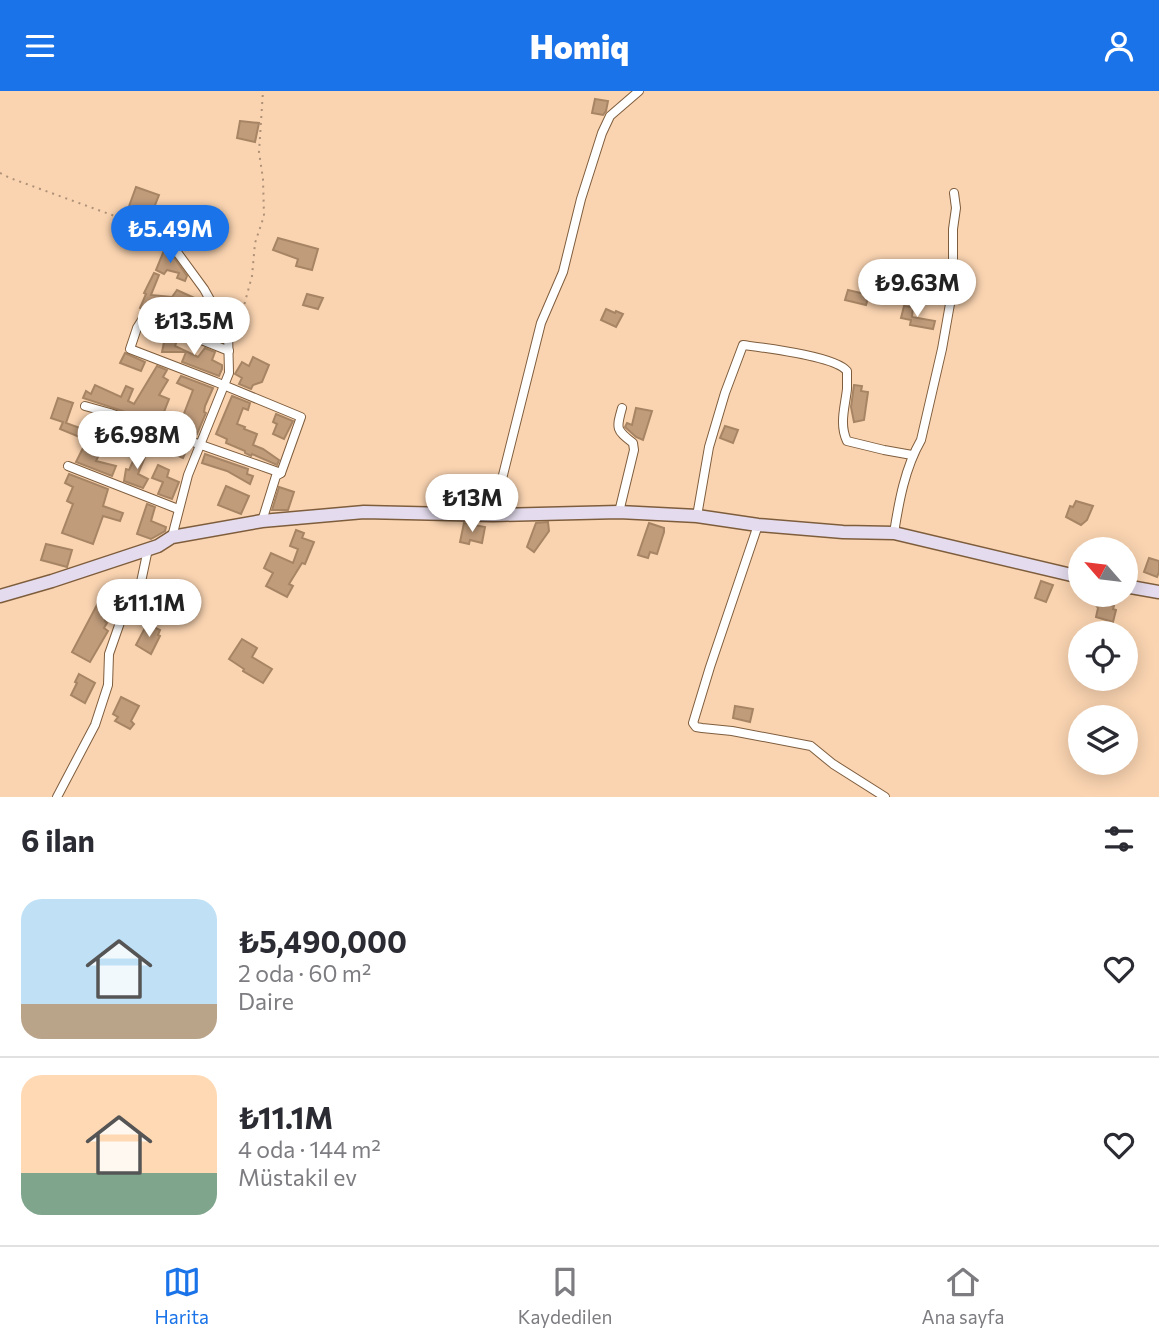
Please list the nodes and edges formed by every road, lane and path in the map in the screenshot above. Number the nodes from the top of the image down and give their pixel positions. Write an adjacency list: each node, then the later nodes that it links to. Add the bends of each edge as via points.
1 (263, 91): 6 (path, via 259,152 264,216 238,328)
2 (639, 91): 17 (street, via 610,116 602,133 562,272 541,323)
3 (0, 173): 5 (path, via 156,231)
4 (954, 193): 12 (street, via 957,208 949,314 921,440)
5 (174, 248): 6 (street, via 205,289)
6 (228, 332): 7 (street)
7 (229, 351): 8 (street); 8 (street, via 144,317 130,349)
8 (224, 385): 11 (street); 14 (street, via 301,417)
9 (85, 406): 11 (street)
10 (622, 408): 16 (street, via 619,432 633,443 634,450)
11 (200, 445): 14 (street); 15 (street)
12 (912, 455): 18 (street, via 847,442 843,411 847,371 842,365 743,345 709,447); 21 (street)
13 (68, 466): 15 (street)
14 (281, 473): 19 (street, via 276,476)
15 (178, 509): 22 (street)
16 (619, 512): 17 (street); 18 (street)
17 (493, 515): 19 (street, via 364,512)
18 (697, 516): 20 (street)
19 (262, 521): 22 (street)
20 (758, 525): 21 (street); 29 (street, via 693,723 811,746)
21 (894, 533): 24 (street)
22 (172, 537): 23 (street)
23 (148, 549): 27 (street); 28 (street, via 141,582 109,654 108,685 95,725)
24 (1068, 574)
25 (1138, 588): 26 (street)
26 (1159, 592)
27 (0, 596)
28 (57, 797)
29 (885, 797)

